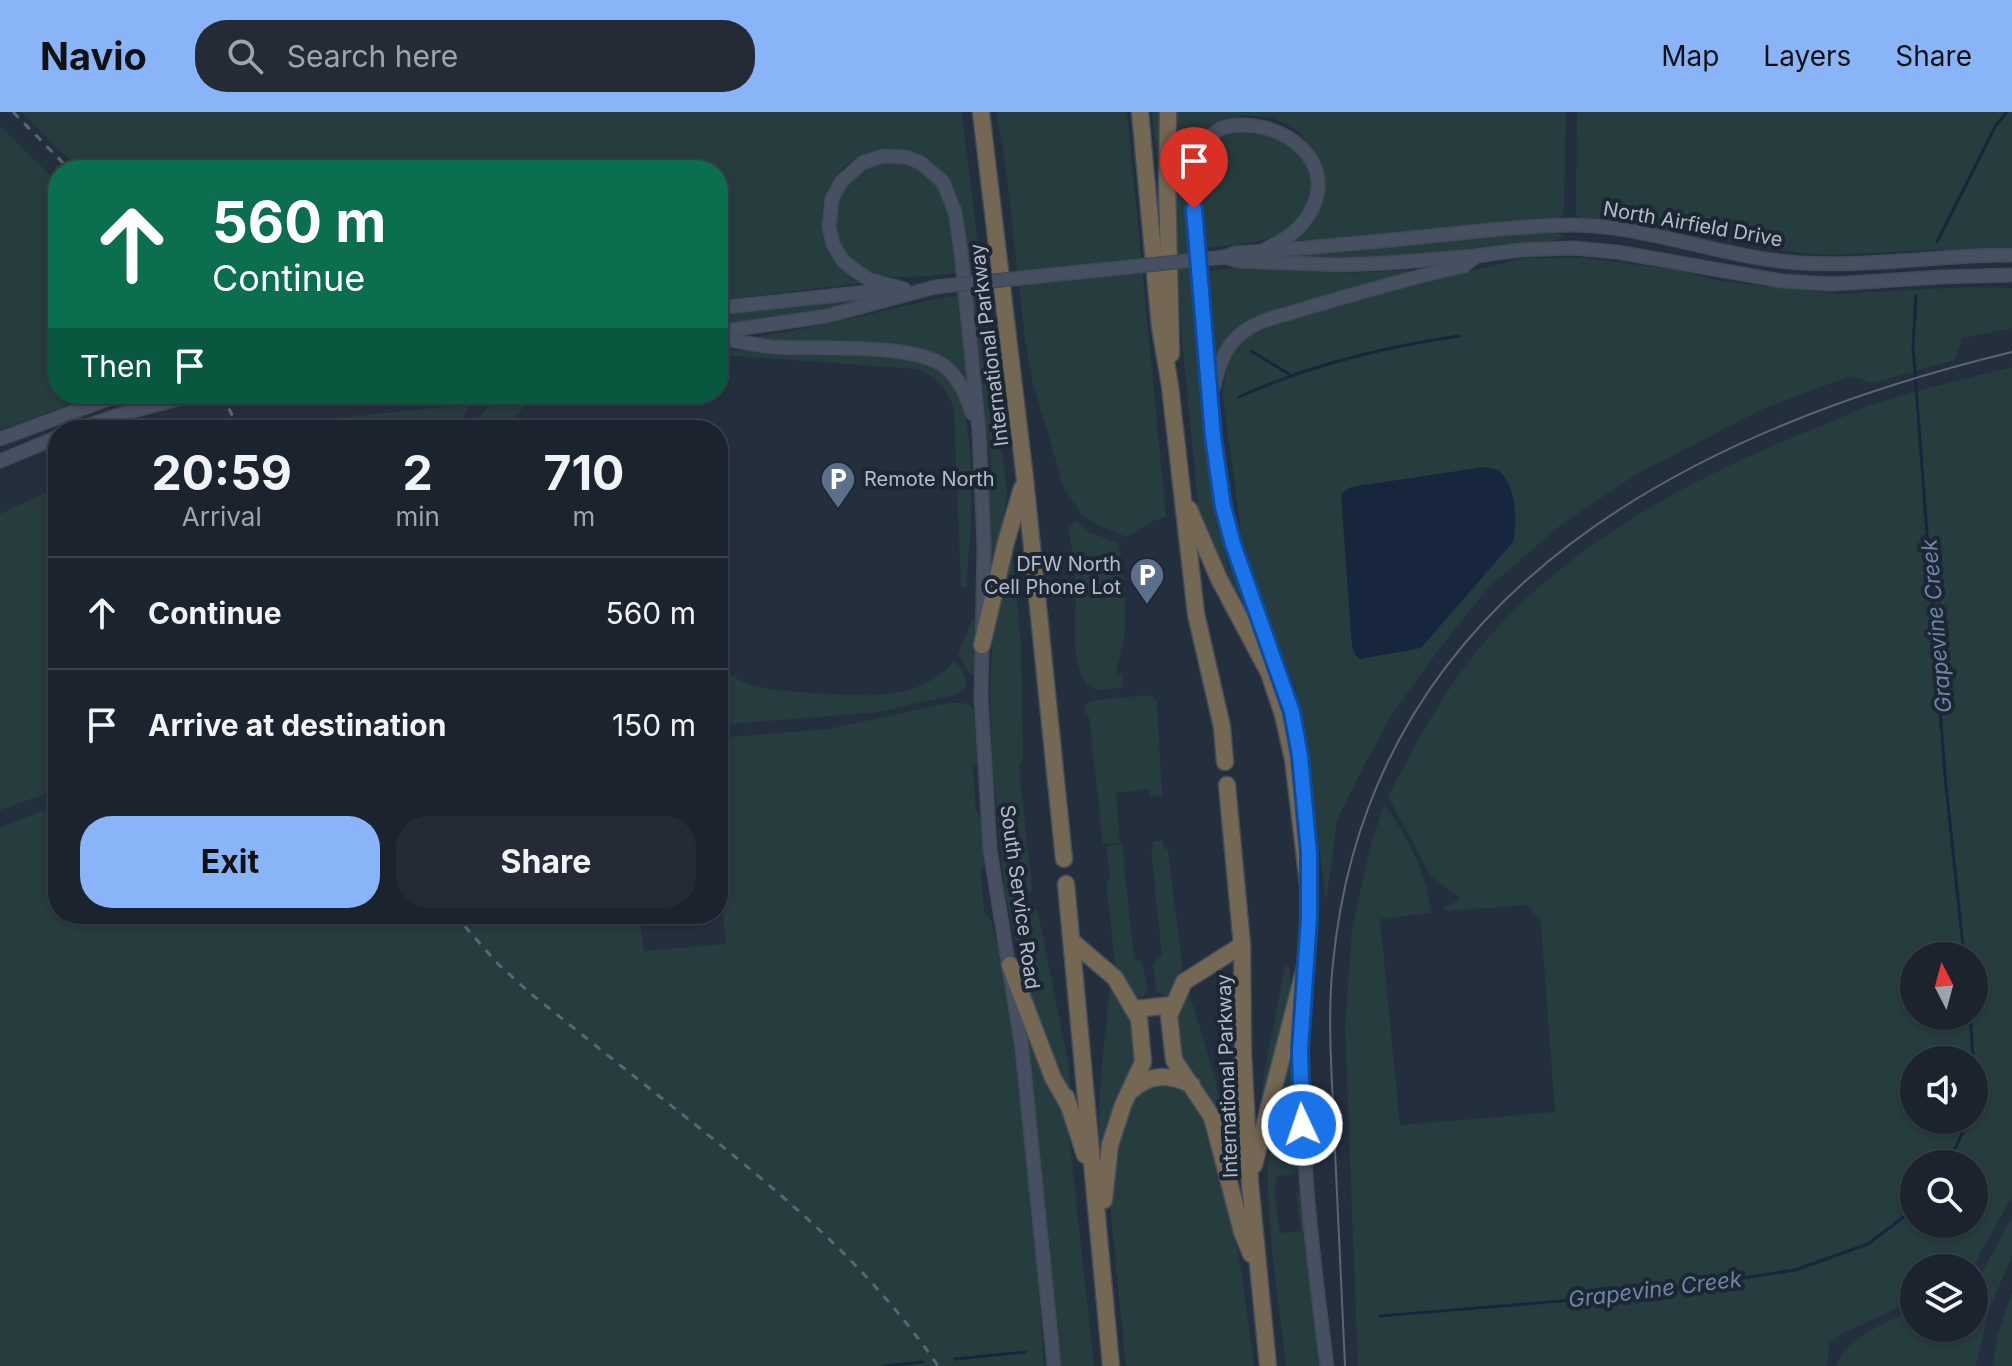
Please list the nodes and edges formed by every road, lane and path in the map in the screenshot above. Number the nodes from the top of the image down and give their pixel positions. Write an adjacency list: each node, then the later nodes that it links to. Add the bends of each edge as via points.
1 (970, 112): 5 (highway)
2 (981, 112): 5 (highway, International Parkway)
3 (1140, 112): 18 (highway)
4 (1168, 112): 18 (highway)
5 (993, 209): 29 (highway, International Parkway)
6 (1574, 225): 7 (main road); 8 (main road, North Airfield Drive); 9 (main road, North Airfield Drive, via 1617,228 1799,263)
7 (1573, 248): 10 (main road, North Airfield Drive); 12 (main road, North Airfield Drive, via 1795,282)
8 (1262, 251): 11 (main road, North Airfield Drive); 19 (main road, via 1301,225 1312,210 1319,178 1307,144 1291,130 1259,118 1220,129 1196,158 1194,209)
9 (2012, 255)
10 (1476, 256): 11 (main road, North Airfield Drive, via 1339,265); 19 (main road, via 1464,266 1247,329 1222,357)
11 (1225, 257): 13 (main road, North Airfield Drive, bridge)
12 (2012, 275)
13 (935, 287): 14 (main road, North Airfield Drive); 16 (main road, North Airfield Drive, via 827,316)
14 (904, 289): 15 (main road, North Airfield Drive); 25 (main road, South Service Road, via 870,280 850,266 833,244 829,227 832,199 841,182 862,163 883,156 921,163 936,173 951,196)
15 (728, 307)
16 (728, 333)
17 (728, 337): 25 (main road, via 770,346 927,358 957,378)
18 (1170, 386): 30 (highway)
19 (1211, 402): 36 (main road, via 1223,507 1297,732)
20 (94, 404): 22 (main road)
21 (159, 404): 24 (main road)
22 (48, 420)
23 (48, 420): 26 (main road)
24 (104, 420)
25 (979, 431): 31 (main road, South Service Road)
26 (0, 439)
27 (48, 441): 28 (main road)
28 (0, 461)
29 (1025, 479): 31 (highway); 34 (highway, International Parkway)
30 (1179, 481): 32 (highway, via 1196,614); 36 (highway, via 1219,579 1269,673 1286,731 1292,808 1302,835)
31 (982, 645): 39 (main road, South Service Road, via 990,850)
32 (1225, 762)
33 (1227, 785): 38 (highway, International Parkway)
34 (1064, 859)
35 (1066, 884): 37 (highway)
36 (1309, 891): 40 (main road)
37 (1074, 943): 42 (highway, via 1115,978); 45 (highway)
38 (1242, 945): 41 (highway, via 1184,982); 46 (highway, International Parkway)
39 (1010, 965): 45 (highway); 49 (main road, South Service Road)
40 (1305, 967): 46 (highway); 52 (main road, via 1301,1109)
41 (1172, 1005): 42 (highway); 43 (highway, via 1174,1060)
42 (1135, 1009): 44 (highway, via 1143,1062)
43 (1193, 1086): 44 (highway, via 1178,1078 1158,1077); 48 (highway, via 1216,1128)
44 (1131, 1092): 47 (highway, via 1106,1160)
45 (1093, 1175): 47 (highway)
46 (1250, 1183): 48 (highway, International Parkway)
47 (1099, 1236): 50 (highway)
48 (1257, 1270): 51 (highway, International Parkway)
49 (1054, 1366)
50 (1111, 1366)
51 (1268, 1366)
52 (1327, 1366)

